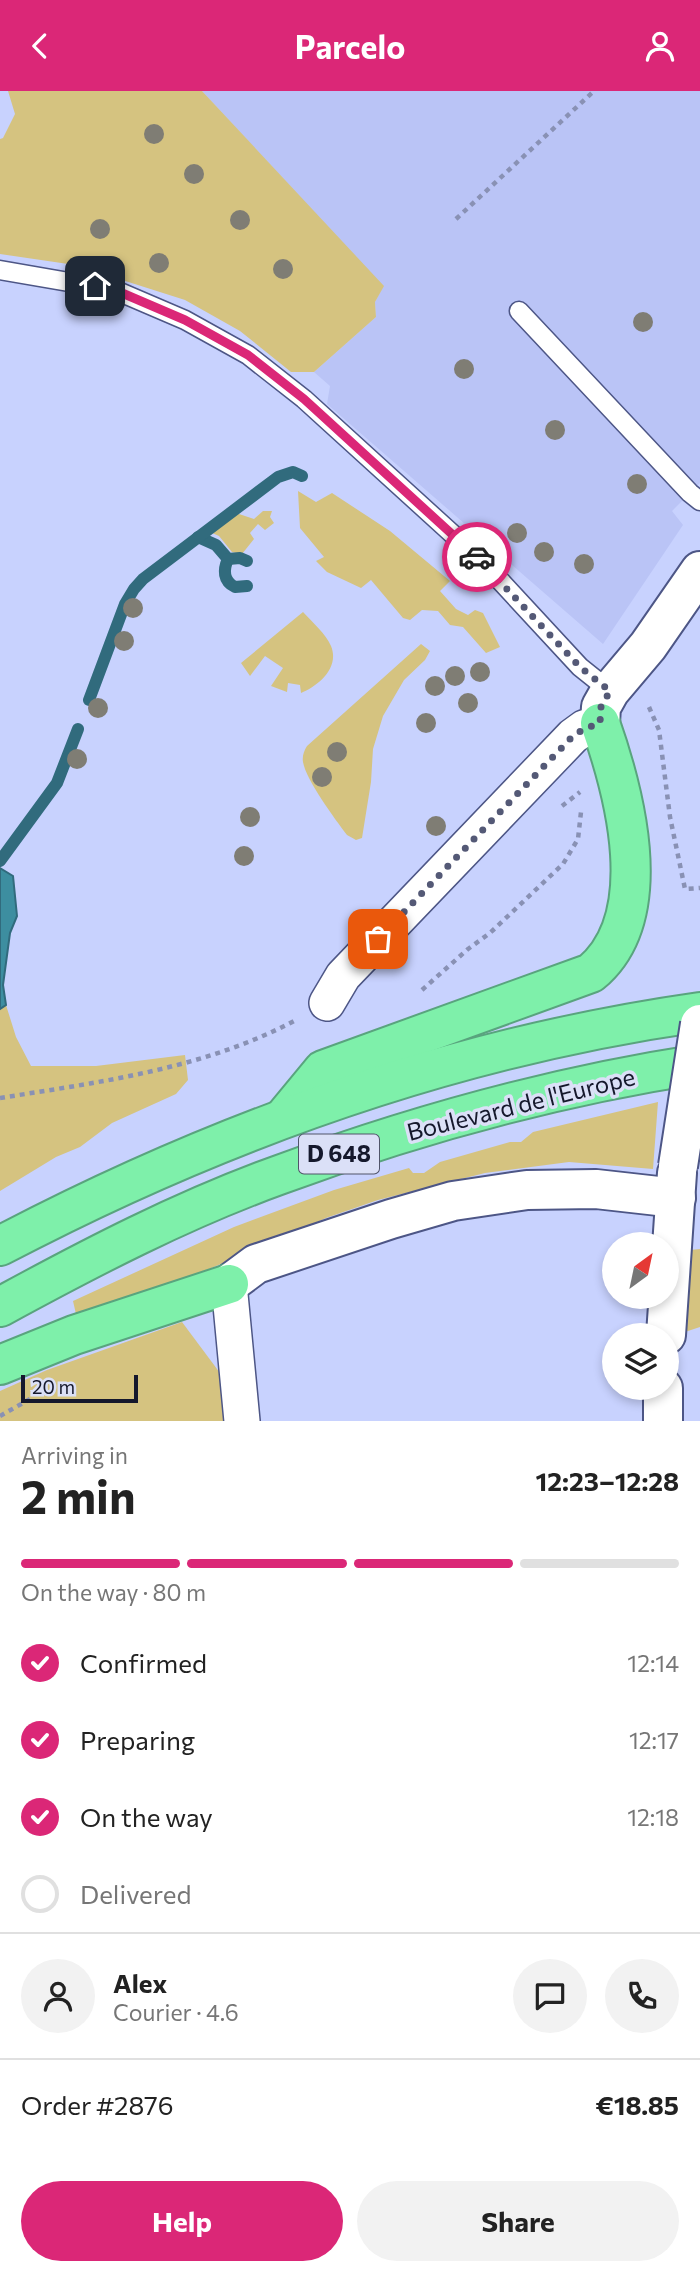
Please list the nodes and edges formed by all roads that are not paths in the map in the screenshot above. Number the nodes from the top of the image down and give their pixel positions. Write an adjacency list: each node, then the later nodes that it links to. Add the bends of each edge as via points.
1 (0, 270): 5 (lane, via 115,290 185,320 248,355 304,399 481,560)
2 (519, 311): 3 (lane)
3 (700, 501)
4 (700, 571): 5 (street, via 648,646)
5 (618, 703): 6 (street, via 573,736 343,976); 10 (highway, via 610,753 623,804 629,897 624,927 605,961 591,973 323,1070)
6 (327, 1003)
7 (700, 1011): 10 (highway, D 648, via 519,1047)
8 (700, 1024): 11 (street, bridge)
9 (700, 1065): 14 (highway, Boulevard de l'Europe / D 648, via 511,1102 328,1157 186,1213)
10 (285, 1116): 12 (highway, D 648, via 133,1180)
11 (677, 1182): 13 (street, via 527,1190 453,1201 256,1264); 15 (street)
12 (0, 1246)
13 (229, 1284): 16 (highway, via 74,1335); 18 (street)
14 (0, 1307)
15 (667, 1323)
16 (0, 1365)
17 (663, 1400): 19 (street)
18 (242, 1421)
19 (663, 1421)

